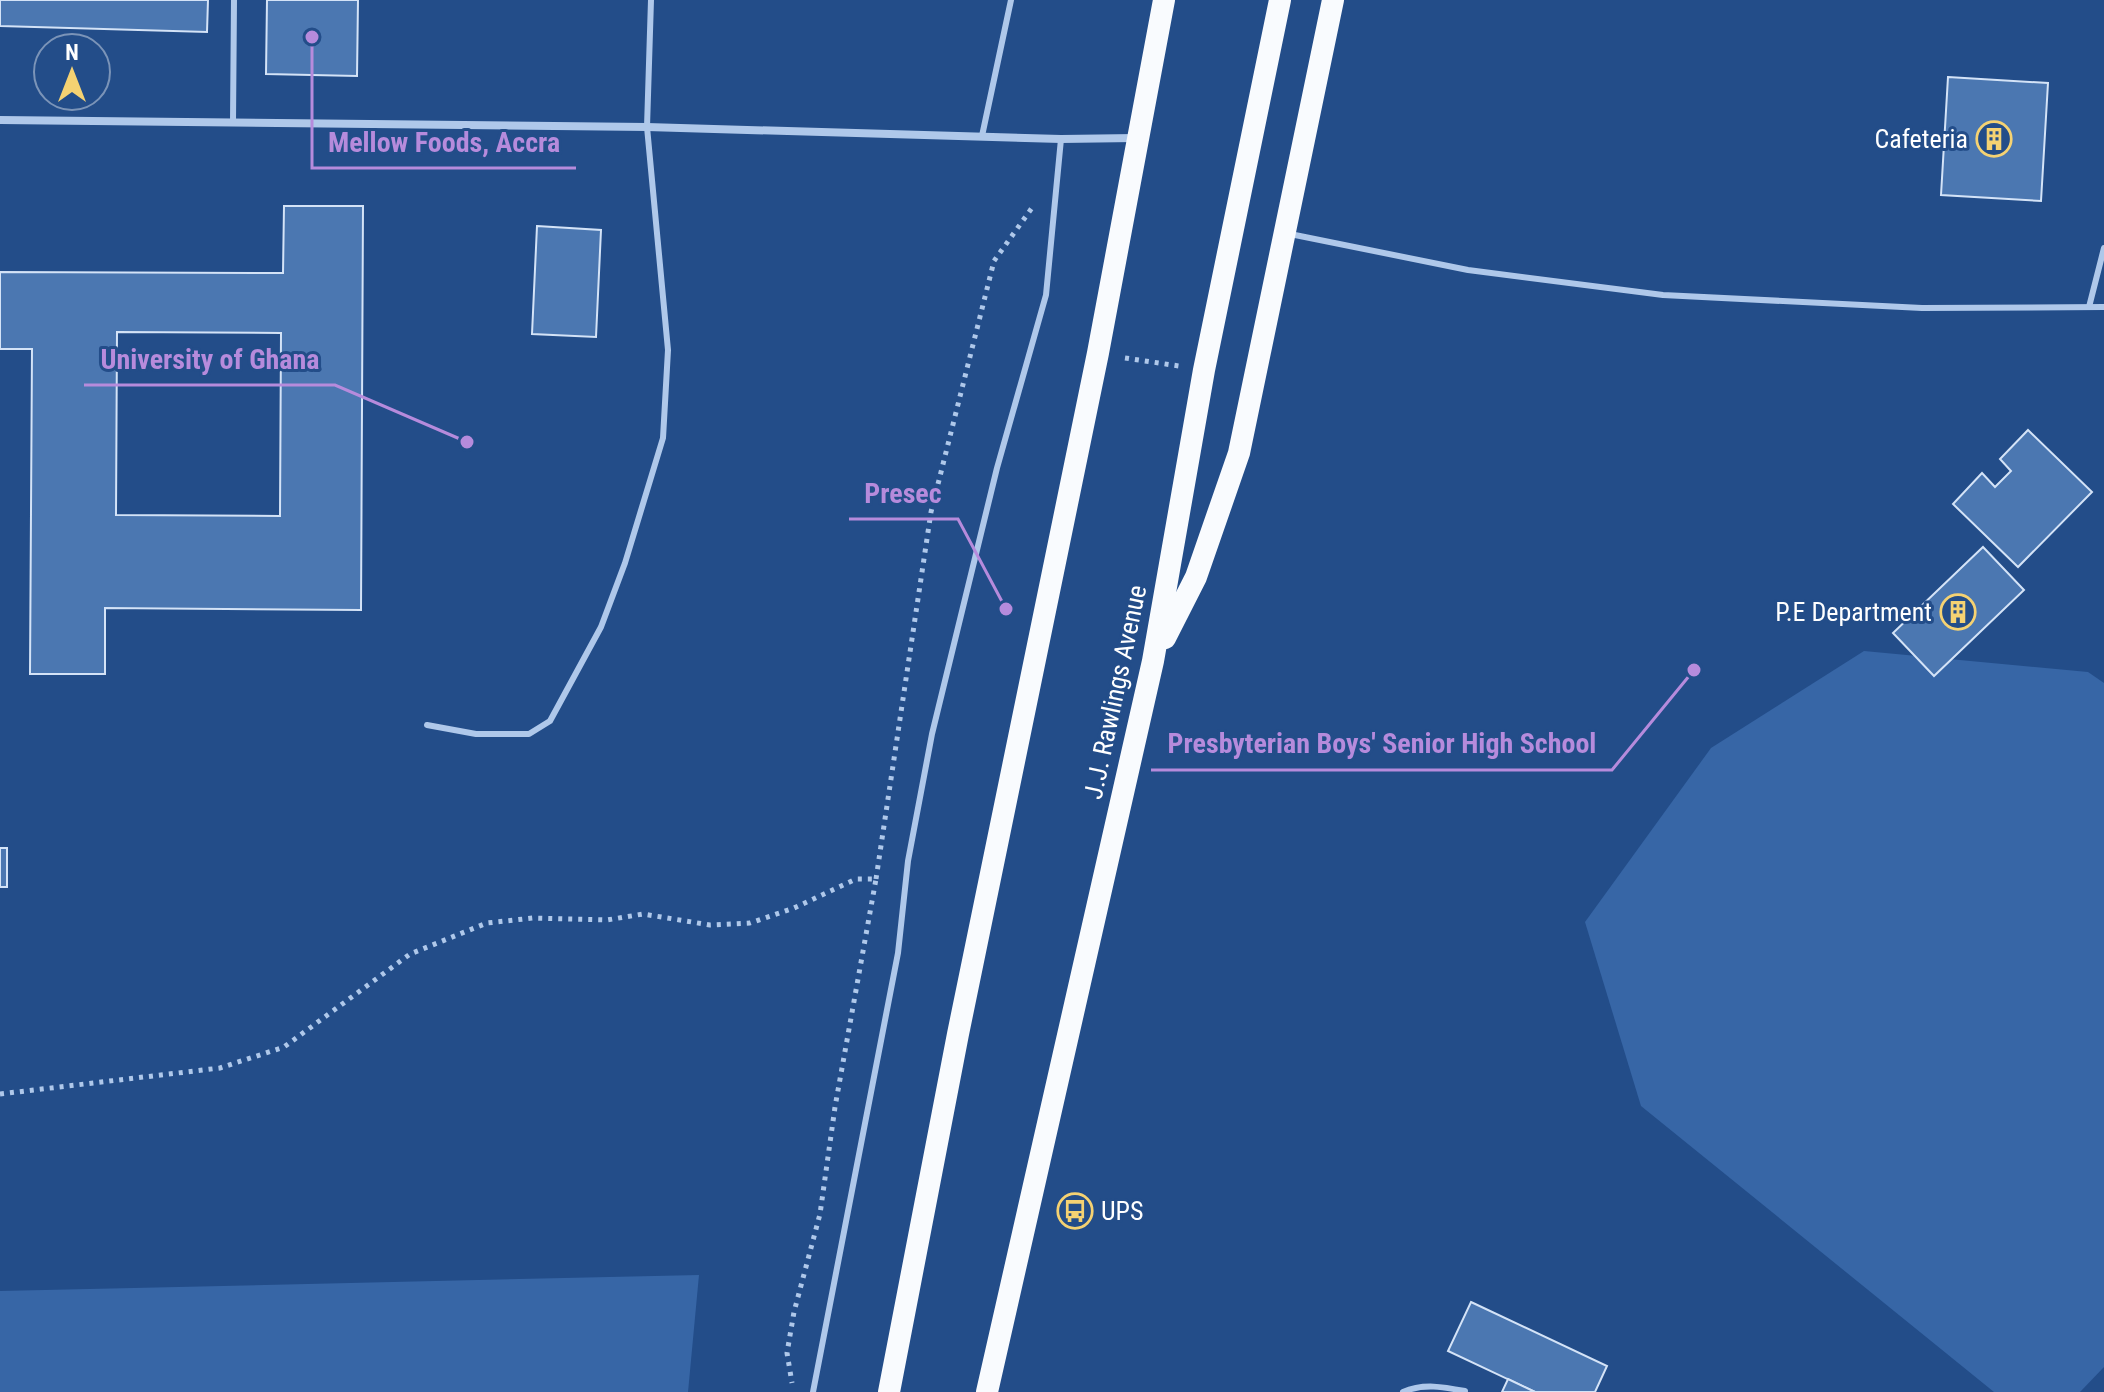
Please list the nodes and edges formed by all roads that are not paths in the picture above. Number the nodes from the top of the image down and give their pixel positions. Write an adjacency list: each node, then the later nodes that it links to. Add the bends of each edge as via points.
1 (234, 0): 8 (lane)
2 (651, 0): 9 (lane)
3 (1011, 0): 10 (lane)
4 (1164, 0): 11 (highway)
5 (1280, 0): 17 (highway, J.J. Rawlings Avenue, via 1204,370)
6 (1333, 0): 13 (highway)
7 (0, 120): 8 (street)
8 (233, 122): 9 (street)
9 (647, 127): 10 (street); 18 (lane, via 668,350 663,438 625,563 601,627 550,721 529,734 476,734)
10 (982, 136): 12 (street)
11 (1138, 138): 12 (street); 20 (highway)
12 (1061, 139): 19 (lane, via 1046,295 932,734 908,861 898,953)
13 (1286, 234): 15 (lane, via 1468,270 1663,295 1922,308); 17 (highway, via 1239,453 1196,577)
14 (2104, 248): 15 (lane)
15 (2089, 307): 16 (lane)
16 (2104, 307)
17 (1153, 661): 21 (highway, J.J. Rawlings Avenue)
18 (427, 725)
19 (813, 1392)
20 (889, 1392)
21 (987, 1392)
22 (1403, 1392): 23 (lane, via 1436,1386)
23 (1466, 1392)

